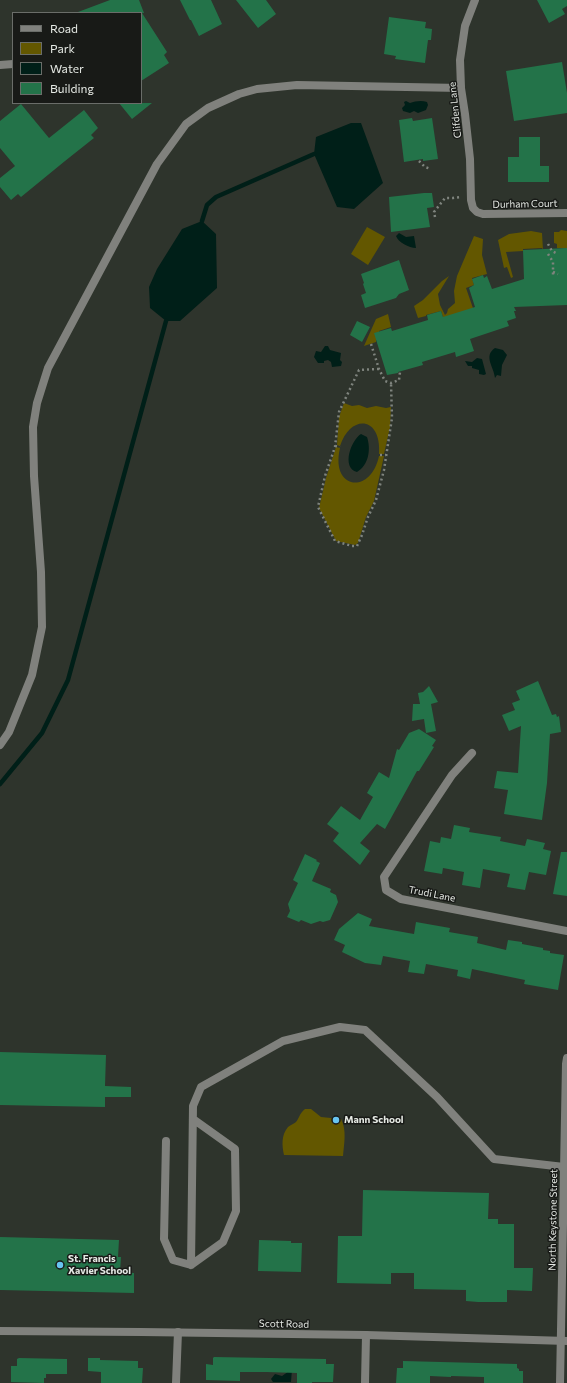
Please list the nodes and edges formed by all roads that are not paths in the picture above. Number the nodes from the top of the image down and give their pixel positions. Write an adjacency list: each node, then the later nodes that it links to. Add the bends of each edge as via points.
1 (475, 0): 4 (street, Clifden Lane, via 464,26 460,60)
2 (12, 64): 3 (street)
3 (0, 65)
4 (461, 88): 6 (street, Clifden Lane, via 466,114 473,208); 7 (street, via 297,85 257,89 208,108 186,124 173,141 157,164 48,368 37,403 33,427 42,627 32,675 9,732)
5 (567, 213): 6 (street, Durham Court)
6 (483, 214)
7 (0, 746)
8 (472, 753): 9 (street, Trudi Lane, via 452,775 384,877 386,890 401,899)
9 (567, 931)
10 (567, 1058): 13 (street, North Keystone Street)
11 (193, 1119): 13 (street, via 194,1106 201,1087 283,1041 340,1027 365,1030 437,1098 494,1159); 14 (street); 14 (street, via 235,1149 236,1211 223,1242)
12 (166, 1141): 14 (street, via 164,1239 174,1260)
13 (564, 1167): 18 (street, North Keystone Street)
14 (191, 1265)
15 (0, 1331): 16 (street, Scott Road)
16 (178, 1332): 17 (street, Scott Road); 19 (street)
17 (366, 1335): 18 (street, Scott Road); 20 (street)
18 (564, 1341): 21 (street, North Keystone Street)
19 (176, 1383)
20 (365, 1383)
21 (560, 1383)

